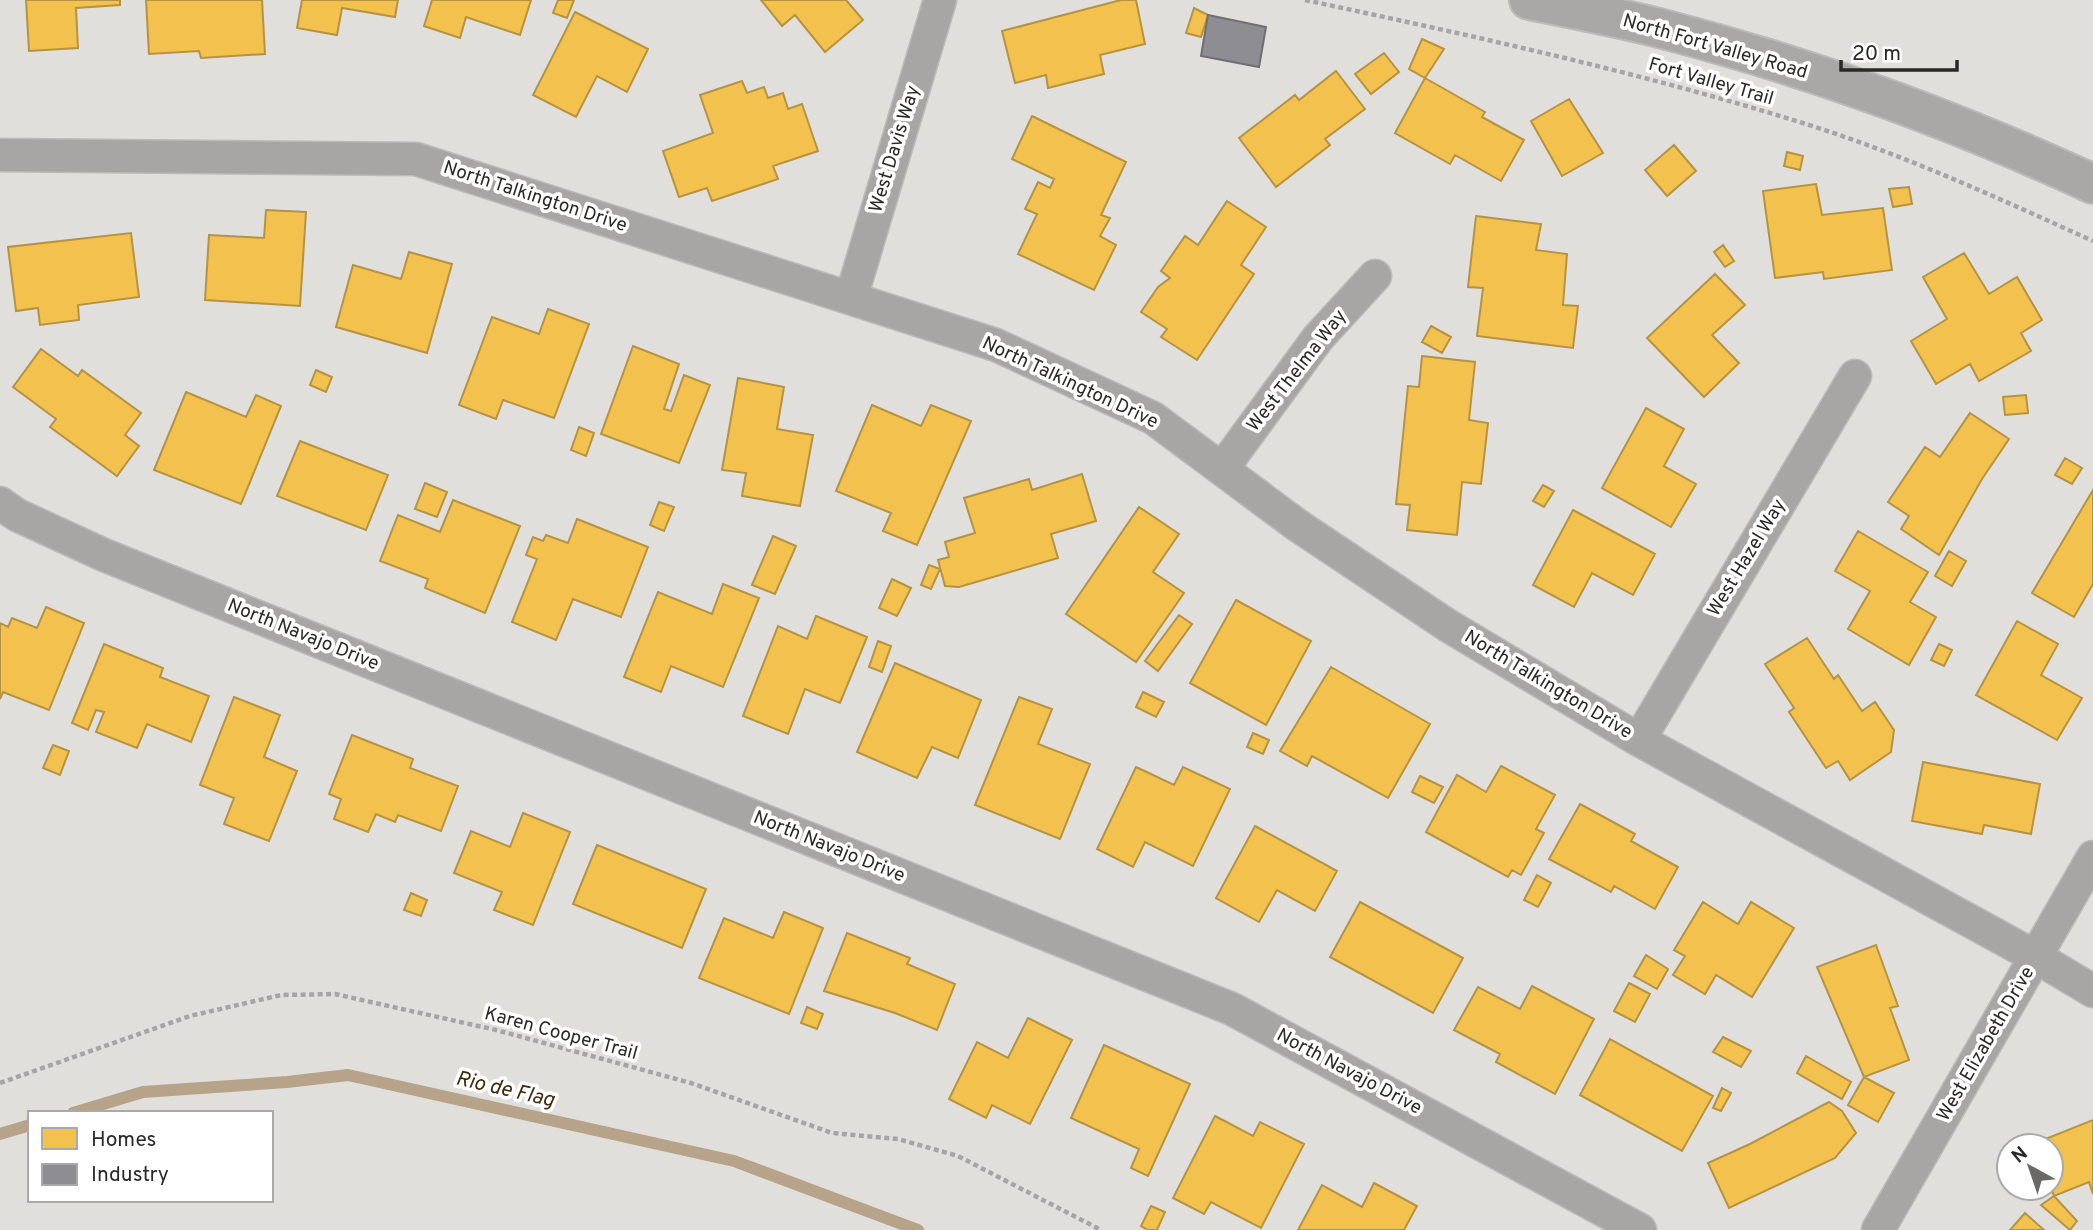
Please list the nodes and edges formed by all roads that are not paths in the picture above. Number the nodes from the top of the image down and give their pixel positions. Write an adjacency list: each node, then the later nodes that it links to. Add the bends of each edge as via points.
1 (940, 0): 6 (street, West Davis Way)
2 (1529, 0): 4 (main road, North Fort Valley Road, via 1659,28 1827,79 1891,100)
3 (0, 155): 6 (street, North Talkington Drive, via 416,159)
4 (2093, 184)
5 (1375, 276): 8 (street, West Thelma Way, via 1318,338)
6 (851, 298): 8 (street, North Talkington Drive, via 996,345 1153,418)
7 (1855, 376): 10 (street, West Hazel Way)
8 (1223, 469): 10 (street, North Talkington Drive, via 1297,525 1447,625)
9 (0, 503): 14 (street, North Navajo Drive, via 104,555 1232,1009)
10 (1639, 740): 12 (street, North Talkington Drive)
11 (2093, 857): 12 (street, West Elizabeth Drive)
12 (2036, 957): 13 (street, North Talkington Drive); 15 (street, West Elizabeth Drive)
13 (2093, 991)
14 (1640, 1230)
15 (1878, 1230)

